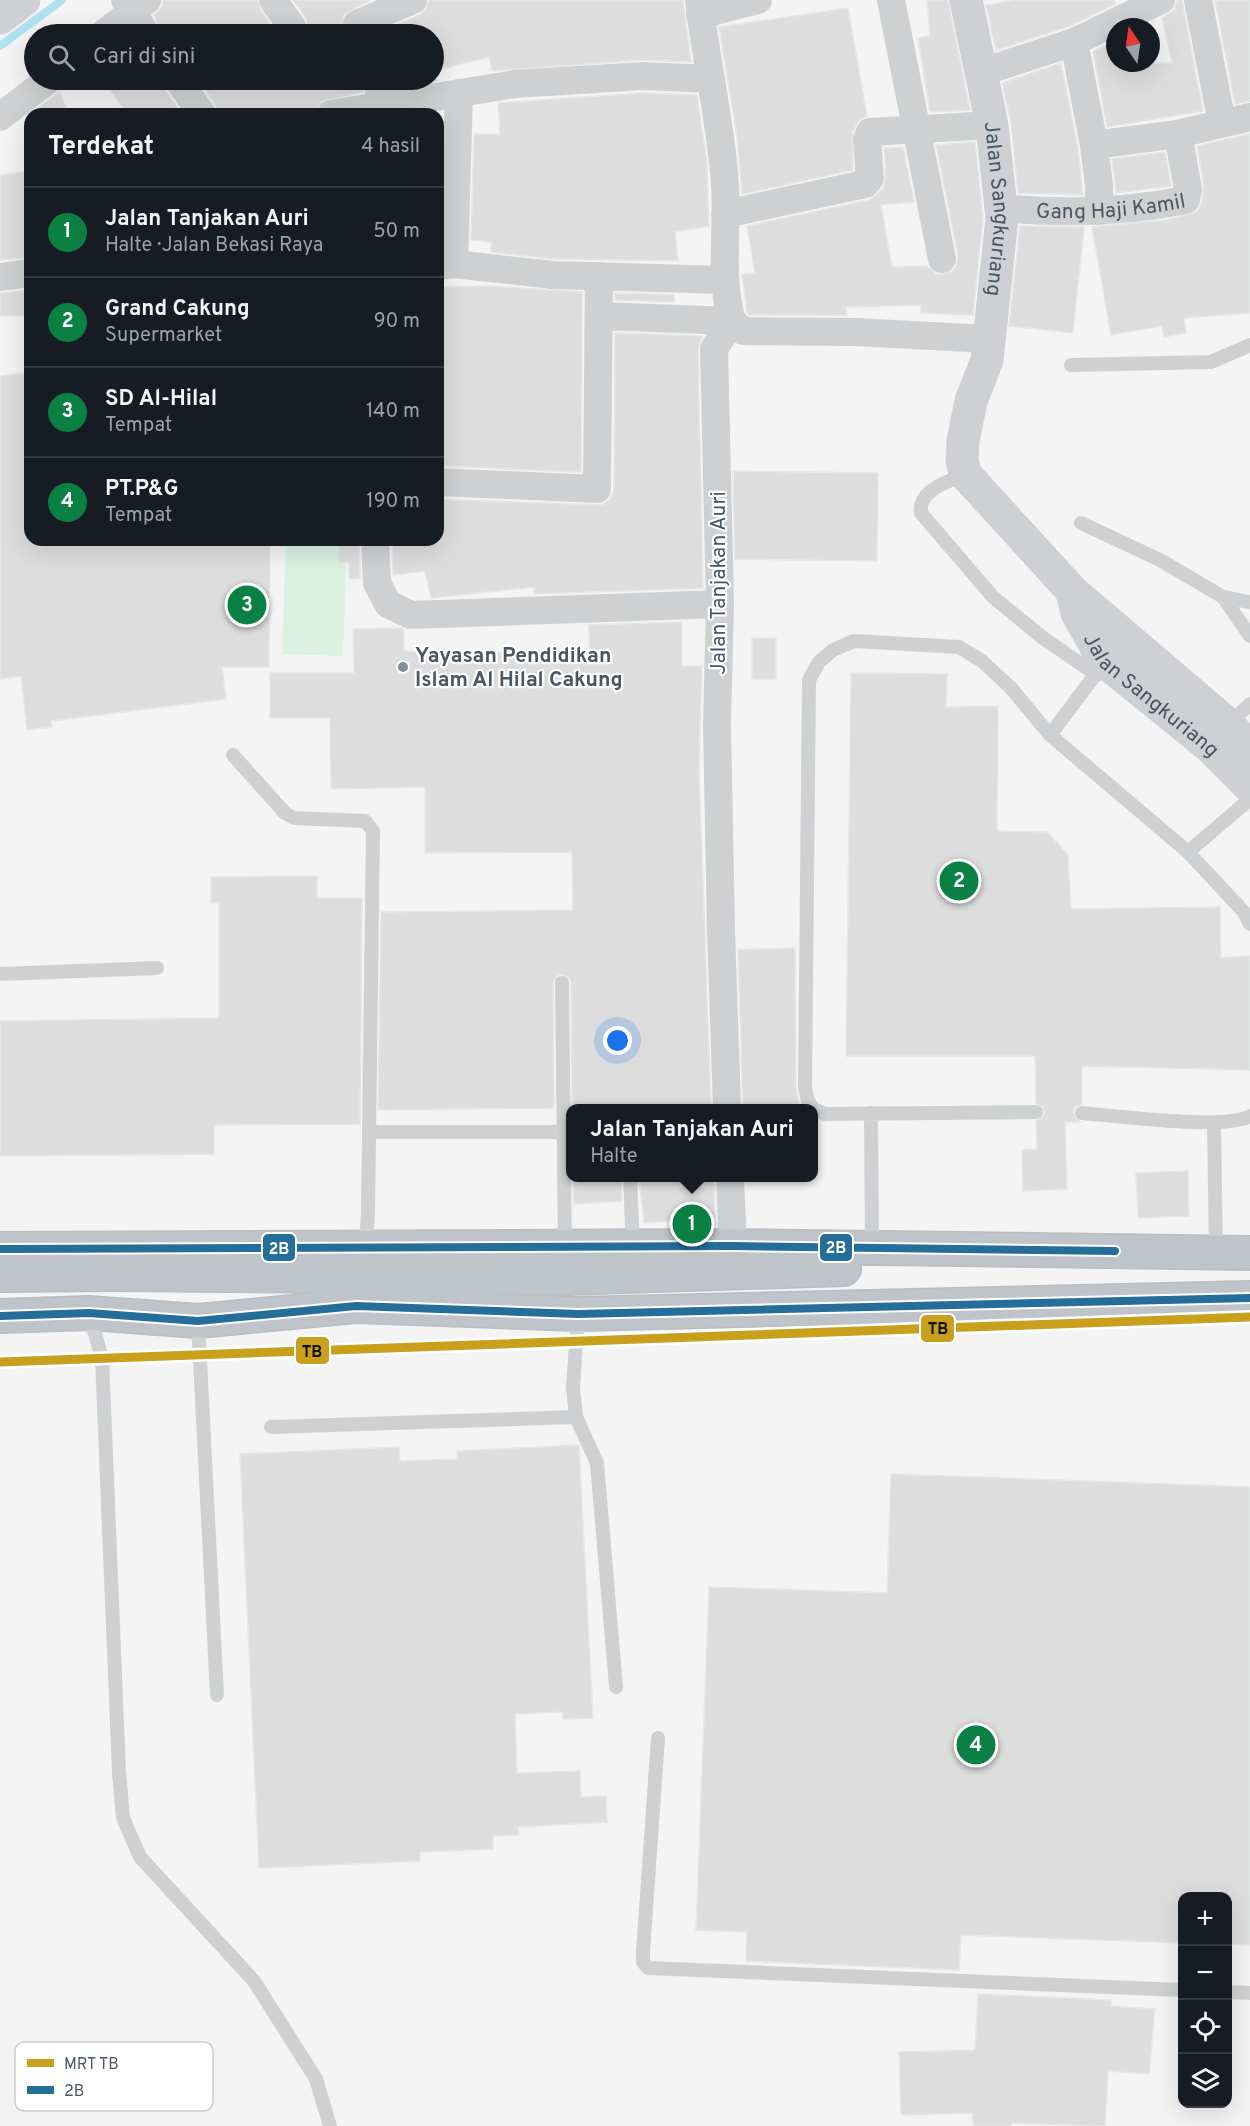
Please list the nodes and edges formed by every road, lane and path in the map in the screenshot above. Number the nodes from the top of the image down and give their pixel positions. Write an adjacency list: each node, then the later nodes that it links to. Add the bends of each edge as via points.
1 (24, 0): 12 (street)
2 (273, 0): 14 (street)
3 (413, 0): 15 (street)
4 (758, 0): 9 (street)
5 (891, 0): 29 (street)
6 (966, 0): 17 (street, Jalan Sangkuriang)
7 (1161, 0): 10 (street)
8 (1198, 0): 27 (street)
9 (699, 7): 18 (street)
10 (1127, 8): 16 (street)
11 (135, 9): 13 (street)
12 (0, 18)
13 (116, 24)
14 (290, 24)
15 (357, 24)
16 (1074, 42): 17 (street); 31 (street)
17 (982, 72): 28 (street, Jalan Sangkuriang)
18 (710, 79): 21 (street, via 643,76 515,84); 34 (street, via 720,140)
19 (35, 90): 25 (street)
20 (185, 90): 23 (street)
21 (459, 93): 22 (street, via 430,100); 36 (street)
22 (381, 99): 24 (street)
23 (198, 108)
24 (351, 108)
25 (0, 117)
26 (1250, 117): 27 (street)
27 (1222, 123): 30 (street)
28 (993, 125): 29 (street); 32 (street, Jalan Sangkuriang)
29 (919, 131): 34 (street, via 870,132 870,178 865,184); 35 (street)
30 (1178, 134): 31 (street); 33 (street, Gang Haji Kamil, via 1188,189 1186,200)
31 (1094, 146): 33 (street)
32 (1001, 208): 33 (street, Gang Haji Kamil); 43 (street, Jalan Sangkuriang)
33 (1100, 211)
34 (725, 214): 40 (street)
35 (942, 259)
36 (446, 265): 38 (street)
37 (24, 274): 39 (street)
38 (599, 276): 40 (street); 41 (street)
39 (0, 277)
40 (725, 280): 42 (street)
41 (599, 316): 42 (street); 47 (street, via 597,489)
42 (732, 321): 43 (street, via 743,331); 53 (street, Jalan Tanjakan Auri, via 714,349)
43 (988, 339): 46 (street, Jalan Sangkuriang, via 987,360 971,401)
44 (1250, 345): 45 (lane, via 1210,362)
45 (1071, 365)
46 (956, 478): 50 (street, Jalan Sangkuriang); 55 (lane, via 922,499 921,513 993,597 1043,638)
47 (444, 482)
48 (1081, 523): 51 (lane, via 1160,560)
49 (375, 546): 53 (street, via 377,583 388,604 411,615)
50 (1072, 591): 55 (street, Jalan Sangkuriang, via 1077,613); 56 (street, Jalan Sangkuriang)
51 (1222, 597): 52 (lane); 54 (lane)
52 (1250, 602)
53 (720, 604): 67 (street, Jalan Tanjakan Auri, via 717,724)
54 (1250, 636)
55 (1101, 668): 56 (street, Jalan Sangkuriang); 57 (lane)
56 (1229, 725): 58 (street, Jalan Sangkuriang); 60 (street, Jalan Sangkuriang)
57 (1050, 735): 62 (lane); 68 (lane, via 1011,688 982,661 959,647 854,641 819,662 809,680 805,1088)
58 (1250, 748)
59 (233, 755): 75 (lane, via 294,818 365,821 373,831)
60 (1250, 787)
61 (1250, 799): 62 (lane)
62 (1188, 852): 63 (lane, via 1244,912)
63 (1250, 924)
64 (157, 968): 65 (lane)
65 (0, 974)
66 (562, 983): 76 (lane)
67 (727, 1104)
68 (810, 1104)
69 (818, 1111): 71 (lane)
70 (1036, 1112): 71 (lane)
71 (870, 1113): 82 (lane)
72 (1082, 1113): 74 (lane)
73 (1250, 1116): 74 (lane)
74 (1214, 1122): 85 (lane)
75 (369, 1132): 76 (lane); 80 (lane)
76 (565, 1132): 87 (lane)
77 (630, 1182): 81 (lane)
78 (730, 1182): 79 (street)
79 (733, 1246): 81 (highway); 82 (highway)
80 (366, 1247): 83 (highway); 87 (highway)
81 (633, 1247): 87 (highway)
82 (872, 1248): 84 (highway)
83 (0, 1249)
84 (1020, 1250): 85 (highway); 87 (highway, via 866,1268)
85 (1216, 1252): 86 (highway)
86 (1250, 1253)
87 (564, 1263): 88 (highway)
88 (0, 1275)
89 (1250, 1298): 91 (highway)
90 (89, 1313): 92 (highway); 93 (highway); 102 (lane, via 102,1358 123,1818 140,1857 254,1981 316,2079)
91 (578, 1314): 93 (highway, via 356,1306); 94 (lane, via 573,1387)
92 (0, 1316)
93 (198, 1320): 97 (lane)
94 (576, 1417): 95 (lane); 96 (lane, via 597,1462)
95 (271, 1427)
96 (616, 1687)
97 (217, 1695)
98 (658, 1738): 99 (lane, via 643,1952 648,1968)
99 (1178, 1990)
100 (1232, 1992): 101 (lane)
101 (1250, 1993)
102 (330, 2126)

